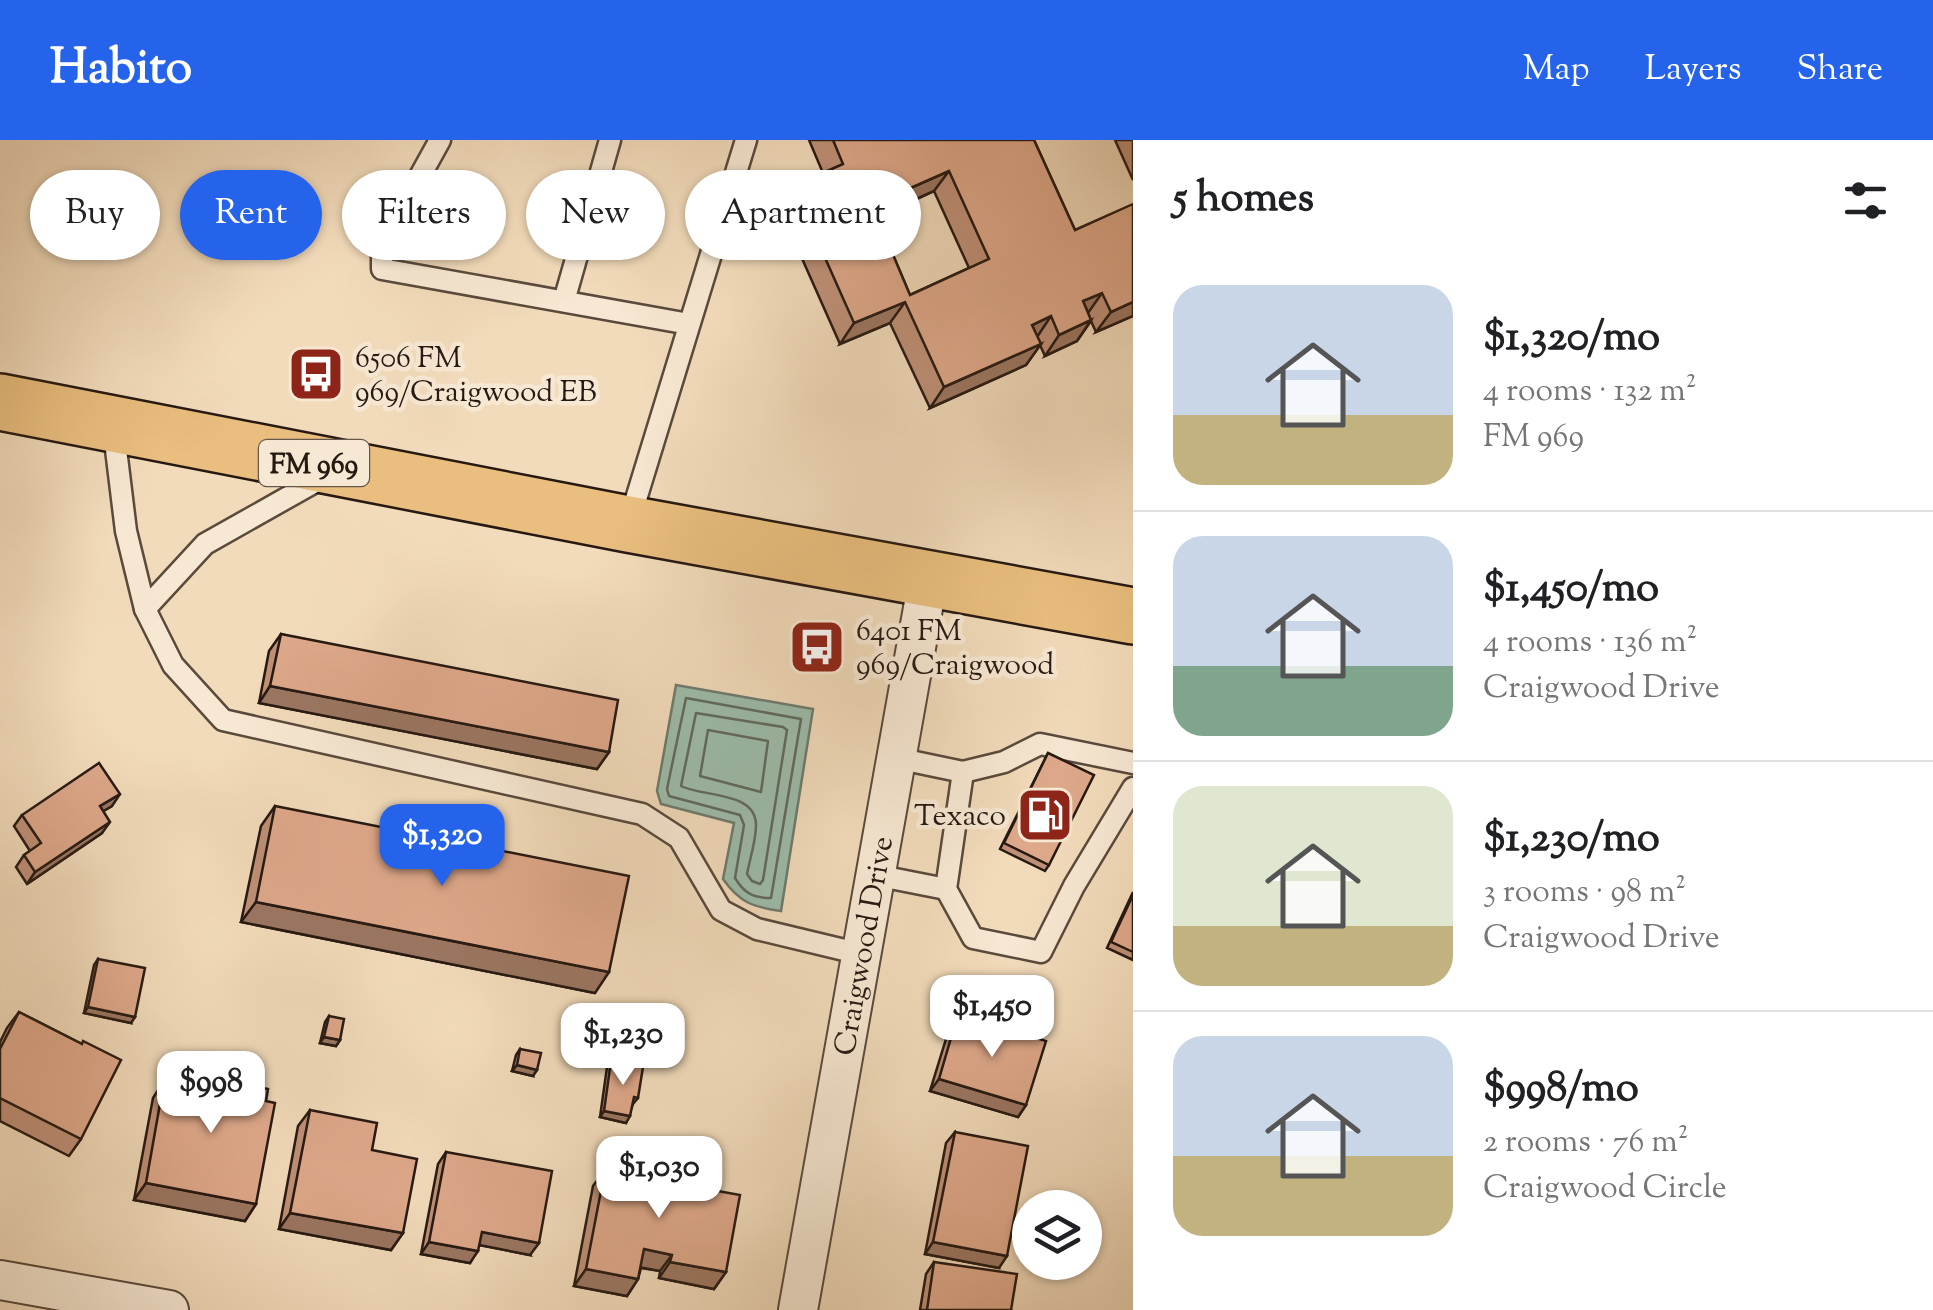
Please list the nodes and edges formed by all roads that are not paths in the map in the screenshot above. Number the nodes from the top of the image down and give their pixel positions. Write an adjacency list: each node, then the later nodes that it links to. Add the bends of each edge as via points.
1 (440, 140): 4 (lane, via 382,245 382,269)
2 (610, 140): 4 (lane)
3 (746, 140): 5 (lane)
4 (564, 301): 5 (lane)
5 (690, 324): 9 (lane)
6 (0, 402): 7 (main road, FM 969 / FM 969)
7 (113, 424): 8 (main road, FM 969 / FM 969); 11 (lane, via 126,531)
8 (340, 468): 9 (main road, FM 969 / FM 969); 11 (lane, via 205,544)
9 (628, 524): 10 (main road, FM 969 / FM 969)
10 (928, 580): 12 (main road, FM 969 / FM 969); 13 (street, Craigwood Drive)
11 (146, 609): 19 (lane, via 174,666 224,720 642,814 679,838 721,910 757,929)
12 (1133, 616)
13 (896, 758): 15 (lane); 17 (street, Craigwood Drive)
14 (1133, 764): 15 (lane, via 1040,744)
15 (963, 772): 18 (lane)
16 (1133, 788): 18 (lane, via 1041,952 973,938)
17 (875, 875): 18 (lane); 19 (street, Craigwood Drive)
18 (946, 889)
19 (861, 954): 22 (street, Craigwood Drive)
20 (0, 1280): 21 (street)
21 (169, 1310)
22 (798, 1310)

